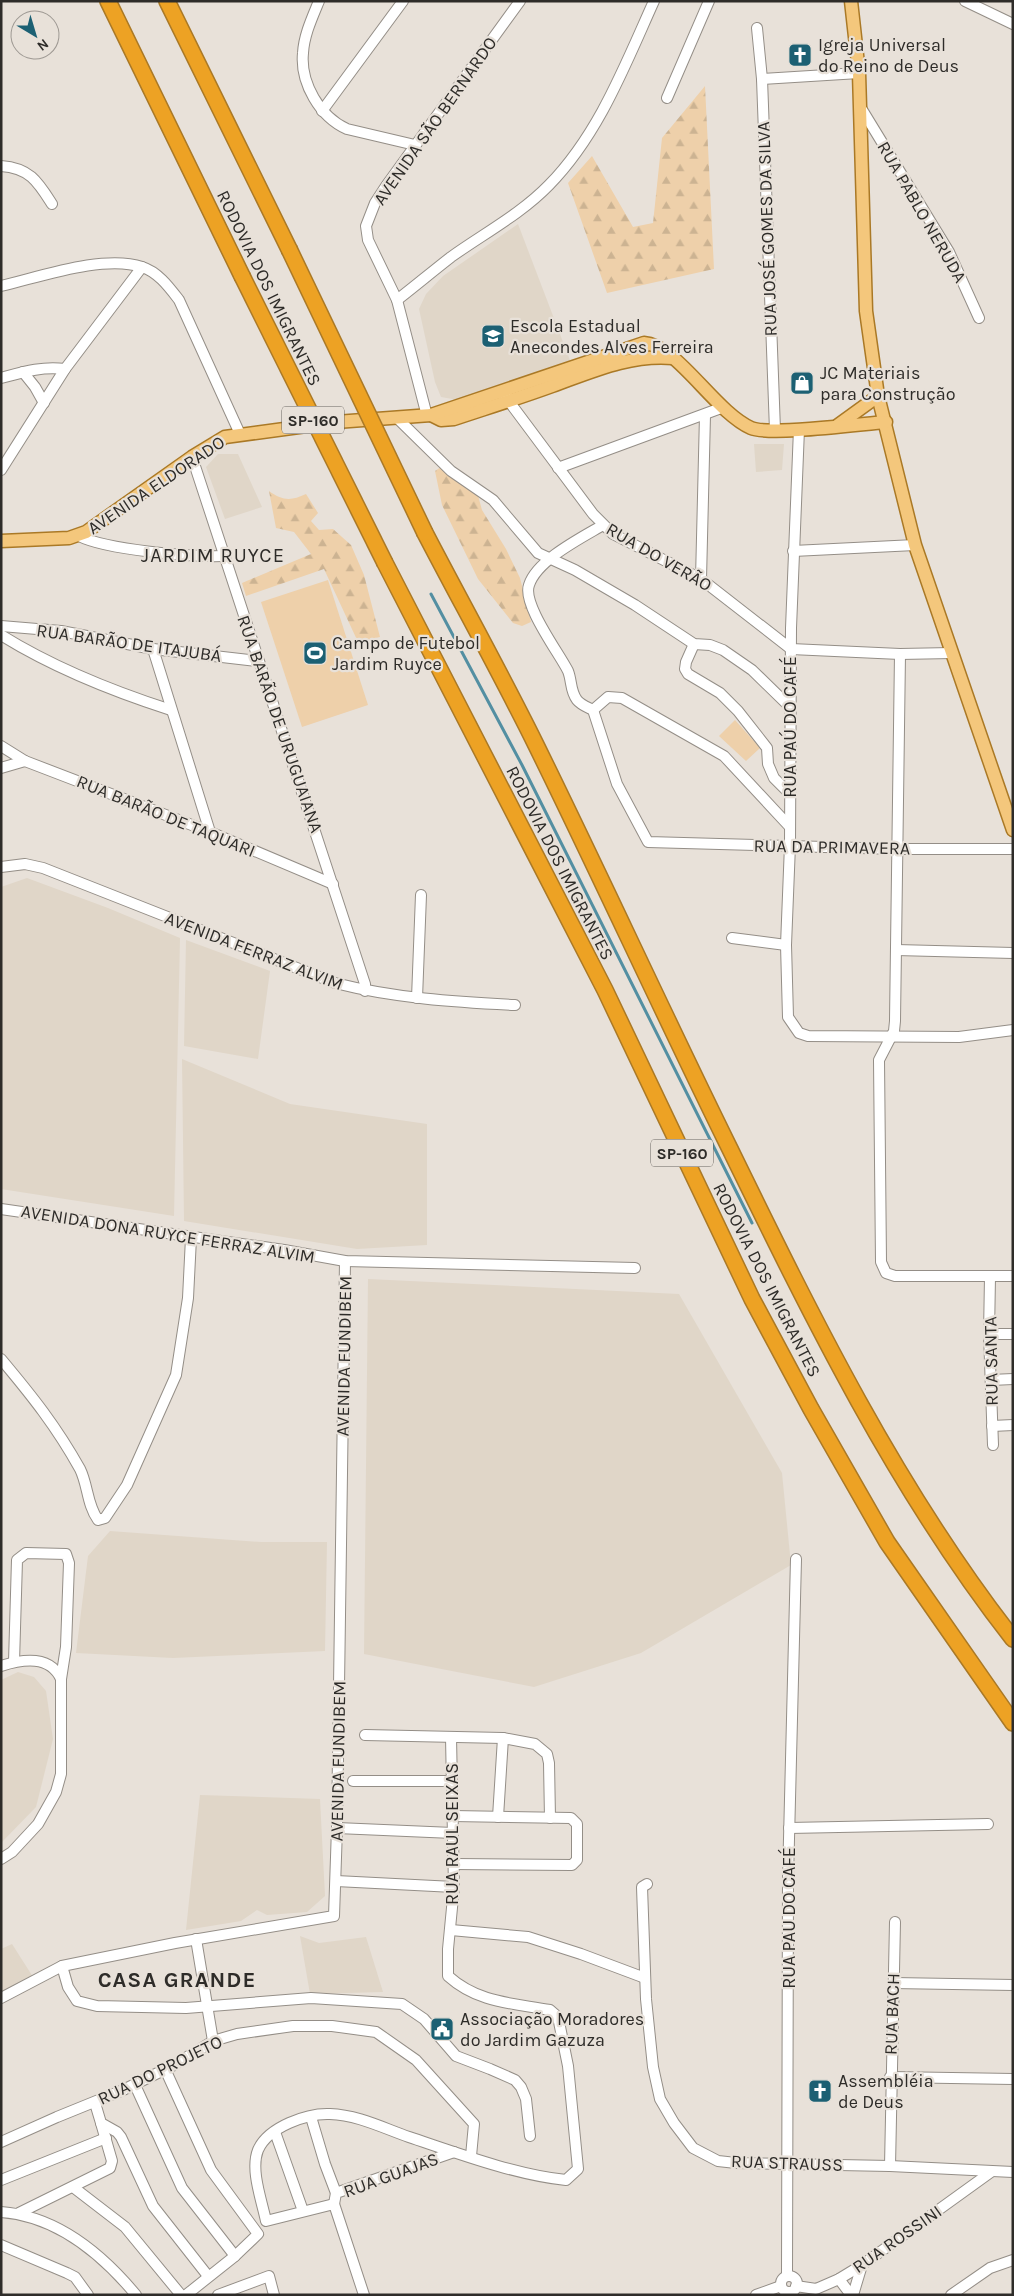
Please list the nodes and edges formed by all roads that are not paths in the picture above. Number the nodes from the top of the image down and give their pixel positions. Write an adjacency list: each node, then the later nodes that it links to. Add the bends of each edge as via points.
1 (108, 1): 104 (highway, RODOVIA DOS IMIGRANTES / SP-160, bridge, via 385,563 605,990 752,1299 810,1409 892,1550)
2 (167, 1): 100 (highway, RODOVIA DOS IMIGRANTES / SP-160, bridge, via 425,533 535,744 799,1290 907,1488 970,1584)
3 (318, 1): 18 (street, via 304,44 303,64 312,93)
4 (403, 1): 18 (street)
5 (520, 1): 19 (street, AVENIDA SÃO BERNARDO)
6 (654, 1): 24 (street, via 600,116 563,169 526,205 450,258)
7 (709, 1): 16 (street)
8 (851, 1): 11 (main road)
9 (857, 1): 11 (main road)
10 (965, 1): 12 (street)
11 (855, 24): 14 (main road)
12 (1013, 24)
13 (757, 28): 15 (street, RUA JOSÉ GOMES DA SILVA)
14 (859, 73): 15 (street); 17 (main road)
15 (762, 79): 39 (street, RUA JOSÉ GOMES DA SILVA)
16 (667, 98)
17 (861, 108): 25 (street, RUA PABLO NERUDA, via 949,252); 29 (main road, via 866,311)
18 (322, 111): 19 (street, via 347,128)
19 (415, 144): 24 (street, AVENIDA SÃO BERNARDO, via 376,202 366,226 368,240)
20 (1, 166): 21 (street, via 15,167 37,180)
21 (52, 204)
22 (142, 267): 23 (street, via 102,264); 26 (street); 40 (street, via 167,284 179,300)
23 (1, 286)
24 (398, 300): 34 (street)
25 (979, 318)
26 (65, 370): 27 (street, via 48,367); 31 (street)
27 (23, 372): 28 (street); 31 (street)
28 (1, 378)
29 (878, 396): 36 (main road); 37 (main road)
30 (505, 397): 32 (main road, AVENIDA ELDORADO, via 644,344 661,347); 34 (main road, AVENIDA ELDORADO); 42 (street, RUA DO VERÃO)
31 (44, 403): 43 (street)
32 (721, 408): 33 (street); 39 (main road, AVENIDA ELDORADO, via 752,428)
33 (705, 415): 42 (street); 51 (street)
34 (429, 416): 35 (main road, AVENIDA ELDORADO)
35 (398, 419): 40 (main road, AVENIDA ELDORADO, via 336,422); 50 (street, via 451,471 494,500 538,553)
36 (886, 422): 37 (main road, AVENIDA ELDORADO); 47 (main road)
37 (838, 425): 38 (main road, AVENIDA ELDORADO)
38 (798, 428): 39 (main road, AVENIDA ELDORADO); 48 (street, RUA PAÚ DO CAFÉ)
39 (775, 430)
40 (240, 434): 41 (main road, AVENIDA ELDORADO, via 219,440)
41 (192, 457): 45 (main road, AVENIDA ELDORADO); 49 (street, RUA BARÃO DE URUGUAIANA)
42 (558, 468): 44 (street, RUA DO VERÃO)
43 (1, 470)
44 (603, 525): 50 (street); 51 (street, RUA DO VERÃO, via 614,534)
45 (79, 536): 46 (main road, AVENIDA ELDORADO); 49 (street, via 100,543 199,556)
46 (1, 541)
47 (915, 545): 48 (street); 57 (main road)
48 (793, 551): 56 (street, RUA PAÚ DO CAFÉ)
49 (223, 556): 59 (street, RUA BARÃO DE URUGUAIANA)
50 (551, 557): 54 (street, via 635,605); 62 (street, via 529,584 530,602 541,628 568,672 576,700)
51 (702, 579): 56 (street, RUA DO VERÃO)
52 (1, 626): 55 (street, RUA BARÃO DE ITAJUBÁ, via 61,631)
53 (1, 635): 61 (street, via 107,688)
54 (694, 644): 60 (street, via 716,646 730,655 752,670); 66 (street, via 686,662 688,674 720,693 738,711 767,748 771,771)
55 (153, 649): 59 (street, RUA BARÃO DE ITAJUBÁ); 61 (street)
56 (791, 650): 58 (street); 60 (street, RUA PAÚ DO CAFÉ)
57 (952, 653): 58 (street); 68 (main road)
58 (900, 654): 71 (street)
59 (257, 661): 74 (street, RUA BARÃO DE URUGUAIANA)
60 (790, 708): 66 (street, RUA PAÚ DO CAFÉ)
61 (171, 710): 69 (street)
62 (593, 710): 67 (street, via 608,697 622,698 715,749); 70 (street, RUA DA PRIMAVERA, via 616,784 644,838 651,844)
63 (1, 746): 64 (street, RUA BARÃO DE TAQUARI)
64 (26, 761): 65 (street); 69 (street, RUA BARÃO DE TAQUARI)
65 (1, 768)
66 (790, 794): 67 (street, RUA PAÚ DO CAFÉ)
67 (790, 826): 70 (street, RUA PAÚ DO CAFÉ)
68 (1013, 830)
69 (210, 832): 74 (street, RUA BARÃO DE TAQUARI)
70 (790, 845): 71 (street, RUA DA PRIMAVERA); 77 (street, RUA PAÚ DO CAFÉ)
71 (896, 849): 72 (street, RUA DA PRIMAVERA); 78 (street)
72 (1013, 849)
73 (1, 867): 80 (street, AVENIDA FERRAZ ALVIM, via 26,864 43,868 304,973)
74 (333, 884): 80 (street, RUA BARÃO DE URUGUAIANA)
75 (422, 895): 81 (street)
76 (732, 938): 77 (street)
77 (786, 945): 84 (street, RUA PAÚ DO CAFÉ, via 788,1017 799,1033 808,1036)
78 (896, 950): 79 (street); 84 (street, via 895,1021)
79 (1013, 953)
80 (365, 991): 81 (street, AVENIDA FERRAZ ALVIM)
81 (417, 998): 82 (street, AVENIDA FERRAZ ALVIM)
82 (515, 1005)
83 (1013, 1030): 84 (street, via 959,1037)
84 (890, 1036): 90 (street, via 880,1060 883,1268 895,1276)
85 (1, 1209): 86 (street, AVENIDA DONA RUYCE FERRAZ ALVIM)
86 (191, 1238): 87 (street, AVENIDA DONA RUYCE FERRAZ ALVIM); 93 (street, via 188,1298 180,1357 168,1395 127,1485 108,1515 98,1520 93,1513 81,1472 66,1444 46,1413)
87 (345, 1261): 88 (street, AVENIDA DONA RUYCE FERRAZ ALVIM); 114 (street, AVENIDA FUNDIBEM)
88 (635, 1268)
89 (1013, 1276): 90 (street)
90 (990, 1277): 91 (street, RUA SANTA)
91 (989, 1334): 92 (street); 95 (street, RUA SANTA)
92 (1013, 1334)
93 (1, 1359)
94 (1013, 1379): 95 (street)
95 (991, 1380): 97 (street, RUA SANTA)
96 (1013, 1425): 97 (street)
97 (992, 1426): 98 (street, RUA SANTA)
98 (993, 1445)
99 (796, 1559): 115 (street, RUA PAU DO CAFÉ)
100 (1013, 1639)
101 (14, 1662): 102 (street); 103 (street, via 42,1662 55,1669); 103 (street, via 17,1560 26,1553 62,1553 68,1556 69,1563 66,1647)
102 (1, 1666)
103 (61, 1679): 117 (street, via 61,1774 56,1792 38,1824)
104 (1013, 1723)
105 (365, 1736): 106 (street)
106 (451, 1737): 107 (street); 109 (street, RUA RAUL SEIXAS)
107 (503, 1738): 111 (street); 112 (street, via 535,1744 547,1754)
108 (353, 1781): 109 (street)
109 (452, 1781): 110 (street, RUA RAUL SEIXAS)
110 (453, 1816): 111 (street); 116 (street, RUA RAUL SEIXAS)
111 (498, 1816): 112 (street)
112 (550, 1818): 118 (street, via 576,1821 575,1864)
113 (988, 1824): 115 (street)
114 (337, 1828): 116 (street); 119 (street, AVENIDA FUNDIBEM)
115 (789, 1828): 145 (street, RUA PAU DO CAFÉ)
116 (453, 1833): 118 (street, RUA RAUL SEIXAS)
117 (1, 1859)
118 (454, 1864): 121 (street, RUA RAUL SEIXAS)
119 (336, 1881): 121 (street); 124 (street, AVENIDA FUNDIBEM, via 334,1916)
120 (647, 1884): 126 (street, RUA STRAUSS, via 642,1887)
121 (454, 1887): 123 (street, RUA RAUL SEIXAS)
122 (895, 1922): 127 (street, RUA BACH)
123 (451, 1930): 126 (street, via 528,1938); 144 (street, RUA RAUL SEIXAS, via 448,1976 458,1985 483,1998 550,2010 558,2017 568,2066 578,2169 566,2180 555,2179)
124 (196, 1939): 125 (street, AVENIDA FUNDIBEM); 130 (street)
125 (62, 1966): 129 (street, AVENIDA FUNDIBEM); 130 (street, via 68,1987 77,2001)
126 (645, 1978): 145 (street, RUA STRAUSS, via 655,2080 663,2105 684,2138 692,2148 718,2161)
127 (893, 1983): 128 (street); 133 (street, RUA BACH)
128 (1013, 1985)
129 (1, 1998)
130 (206, 2007): 131 (street); 140 (street, via 311,1998 408,2007 424,2019 456,2056 515,2080 526,2099)
131 (214, 2040): 132 (street, RUA DO PROJETO); 144 (street, RUA DO PROJETO, via 293,2026 332,2026 376,2032 416,2060 471,2118 475,2129)
132 (165, 2069): 135 (street, RUA DO PROJETO); 157 (street, via 211,2170 258,2234)
133 (890, 2077): 134 (street); 146 (street, RUA BACH)
134 (1013, 2079)
135 (135, 2085): 136 (street, RUA DO PROJETO); 157 (street, via 182,2188)
136 (95, 2103): 138 (street); 142 (street, RUA DO PROJETO, via 57,2116)
137 (311, 2117): 139 (street); 143 (street, via 328,2114 363,2120); 151 (street)
138 (101, 2124): 141 (street); 160 (street, via 118,2132 153,2206)
139 (274, 2132): 153 (street); 153 (street, via 262,2143 256,2159 266,2221)
140 (530, 2136)
141 (106, 2138): 149 (street); 150 (street, via 112,2166)
142 (1, 2142)
143 (455, 2152): 144 (street); 151 (street, RUA GUAJAS)
144 (471, 2156)
145 (786, 2164): 146 (street, RUA STRAUSS); 162 (street, RUA PAU DO CAFÉ, via 787,2276 795,2279)
146 (890, 2166): 147 (street, RUA STRAUSS)
147 (991, 2172): 148 (street, RUA STRAUSS); 159 (street, RUA ROSSINI)
148 (1013, 2172)
149 (2, 2180)
150 (73, 2187): 155 (street); 165 (street, via 125,2227)
151 (336, 2193): 152 (street, RUA GUAJAS)
152 (334, 2204): 153 (street); 169 (street)
153 (303, 2210)
154 (1, 2212): 155 (street)
155 (19, 2214): 164 (street, via 45,2223 84,2244 104,2260)
156 (1, 2245): 163 (street, via 75,2277)
157 (235, 2256): 160 (street)
158 (1013, 2260): 172 (street, via 990,2268)
159 (862, 2265): 161 (street, RUA ROSSINI); 171 (street)
160 (208, 2276): 166 (street)
161 (839, 2279): 162 (street, RUA ROSSINI, via 816,2289); 171 (street)
162 (788, 2290): 170 (street)
163 (88, 2295)
164 (136, 2295)
165 (181, 2295)
166 (186, 2295)
167 (218, 2295): 168 (street, via 269,2276)
168 (274, 2295)
169 (364, 2295)
170 (756, 2295)
171 (852, 2295)
172 (951, 2295)

